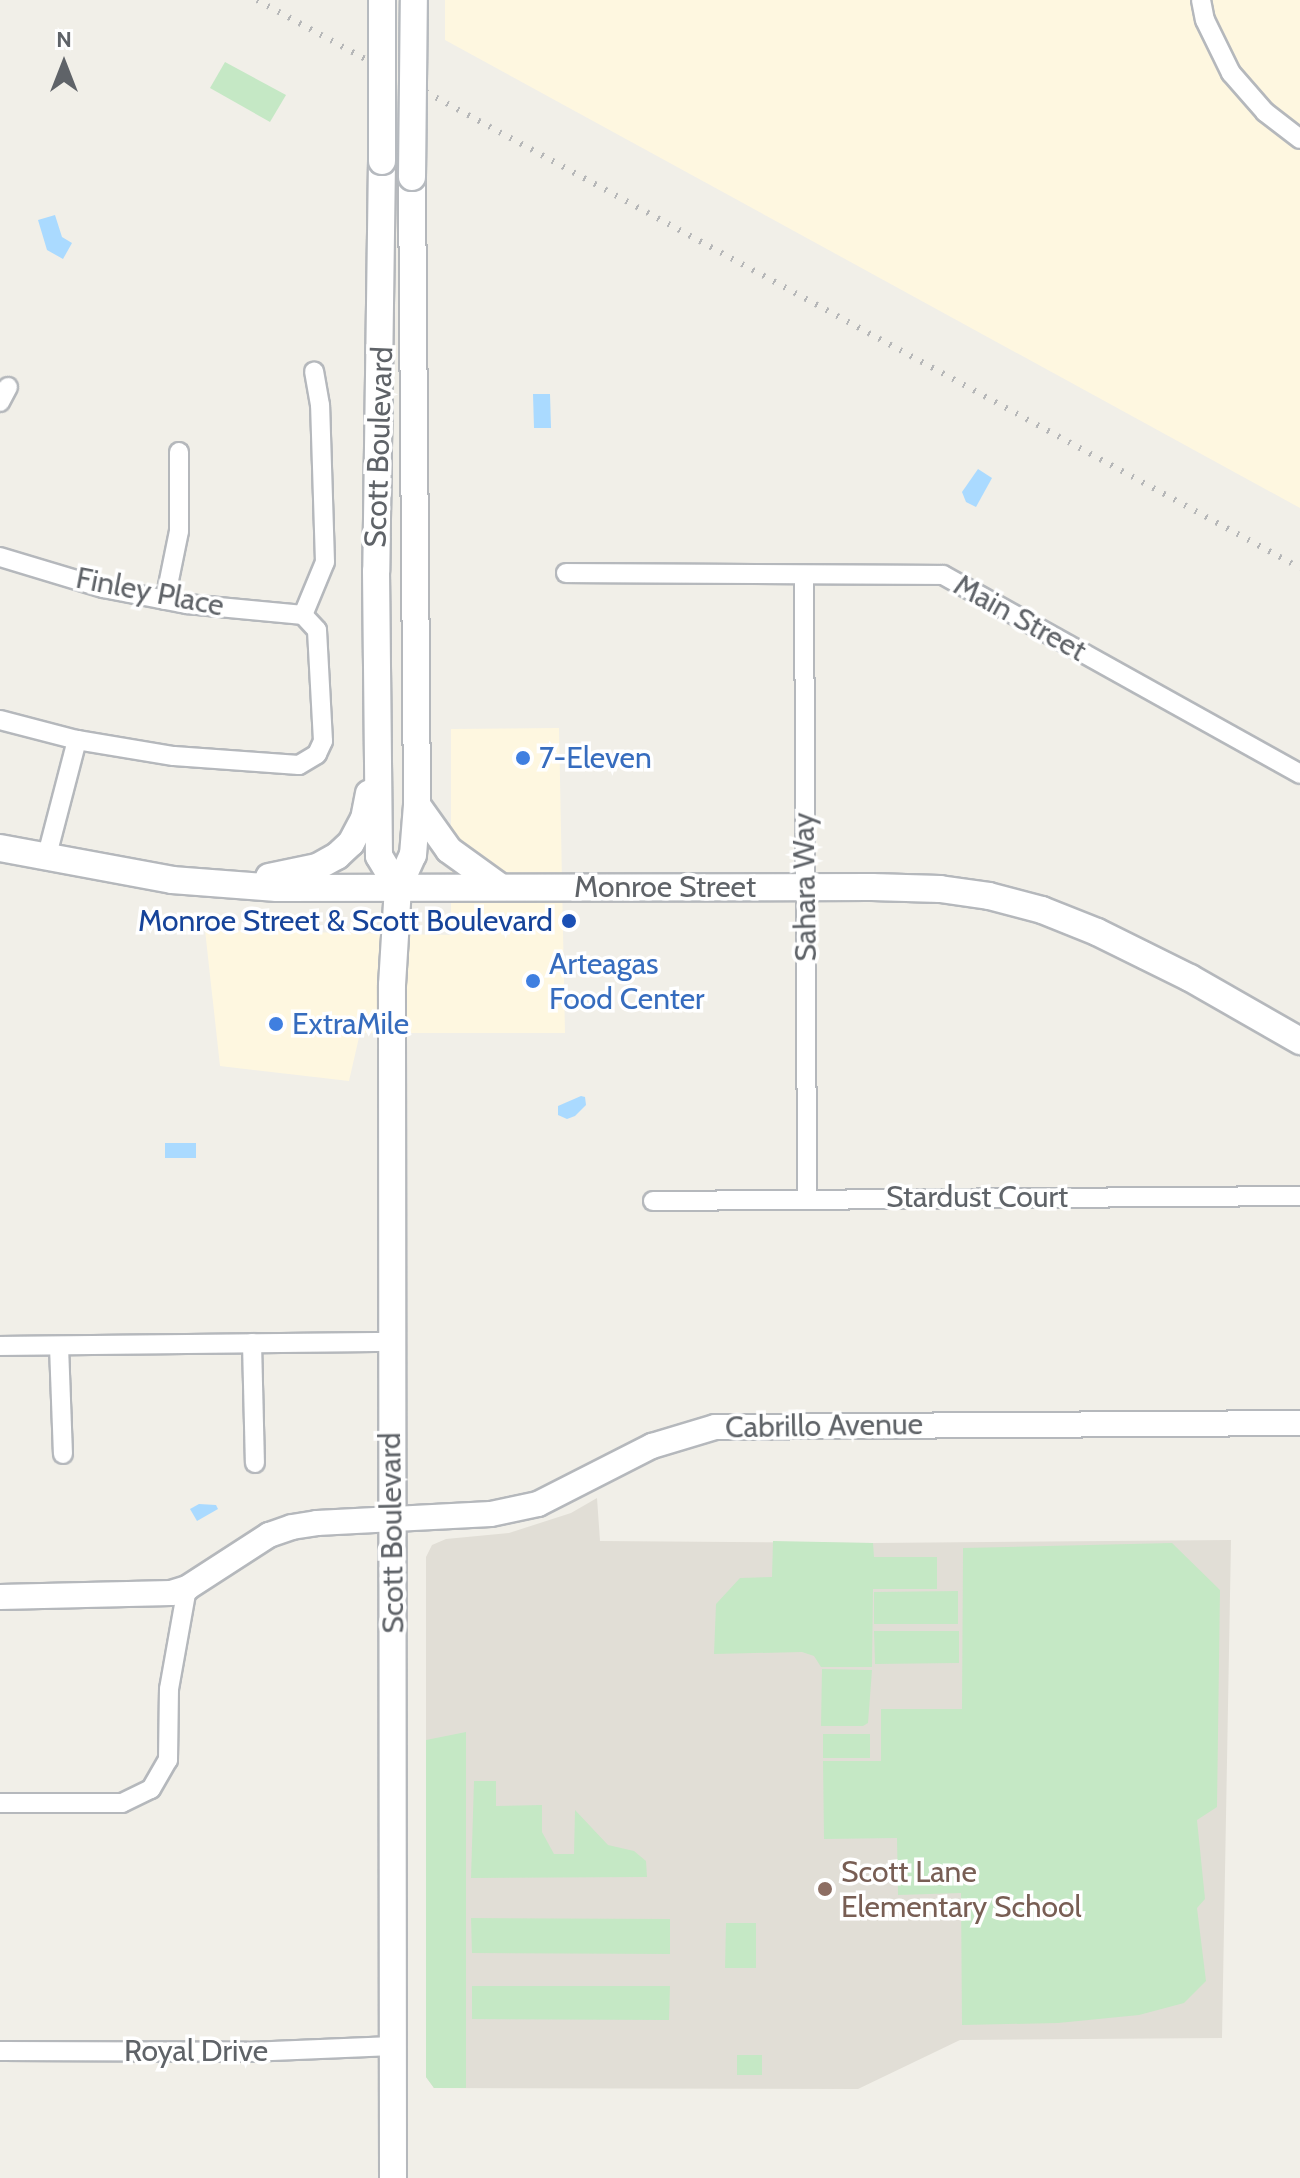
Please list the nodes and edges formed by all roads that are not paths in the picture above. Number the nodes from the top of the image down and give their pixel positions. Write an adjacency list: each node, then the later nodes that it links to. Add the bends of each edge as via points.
1 (382, 0): 14 (main road, Scott Boulevard, bridge)
2 (414, 0): 16 (main road, Scott Boulevard, bridge)
3 (1201, 0): 4 (street, via 1231,73 1265,112)
4 (1300, 139)
5 (314, 372): 11 (street, via 320,405 325,562)
6 (179, 452): 10 (street, via 179,531)
7 (0, 557): 10 (street, Finley Place, via 103,588)
8 (566, 573): 9 (street, Main Street)
9 (804, 576): 15 (street, Main Street, via 943,575); 21 (street, Sahara Way)
10 (165, 600): 11 (street, Finley Place)
11 (303, 615): 13 (street, via 317,630 323,741 317,754 299,765 174,756)
12 (0, 720): 13 (street)
13 (77, 740): 18 (street)
14 (378, 746): 19 (main road, via 364,819 347,848 317,867); 22 (main road, Scott Boulevard, via 379,856)
15 (1300, 774)
16 (417, 805): 20 (main road, via 449,850); 22 (main road, Scott Boulevard, via 413,855)
17 (0, 848): 18 (main road, Monroe Street)
18 (46, 859): 19 (main road, Monroe Street)
19 (230, 884): 22 (main road, Monroe Street)
20 (499, 886): 21 (main road, Monroe Street); 22 (main road, Monroe Street)
21 (804, 887): 23 (main road, Monroe Street, via 940,889 1042,910 1190,978); 25 (street, Sahara Way)
22 (398, 888): 27 (main road, Scott Boulevard, via 392,985)
23 (1300, 1041)
24 (1300, 1196): 25 (street, Stardust Court)
25 (807, 1198): 26 (street, Stardust Court)
26 (653, 1201)
27 (390, 1342): 28 (street); 34 (main road, Scott Boulevard)
28 (252, 1343): 30 (street); 33 (street)
29 (0, 1346): 30 (street)
30 (59, 1346): 32 (street)
31 (1300, 1423): 34 (street, Cabrillo Avenue, via 715,1427 652,1446 538,1504 491,1514)
32 (63, 1454)
33 (255, 1463)
34 (393, 1520): 35 (street, Cabrillo Avenue, via 292,1527 269,1535); 38 (main road, Scott Boulevard)
35 (187, 1588): 36 (street, Cabrillo Avenue, via 152,1596); 37 (street, via 169,1689 168,1760 151,1789 122,1803)
36 (0, 1597)
37 (0, 1803)
38 (393, 2046): 39 (street, Royal Drive, via 248,2052); 40 (main road, Scott Boulevard)
39 (0, 2051)
40 (393, 2178)

